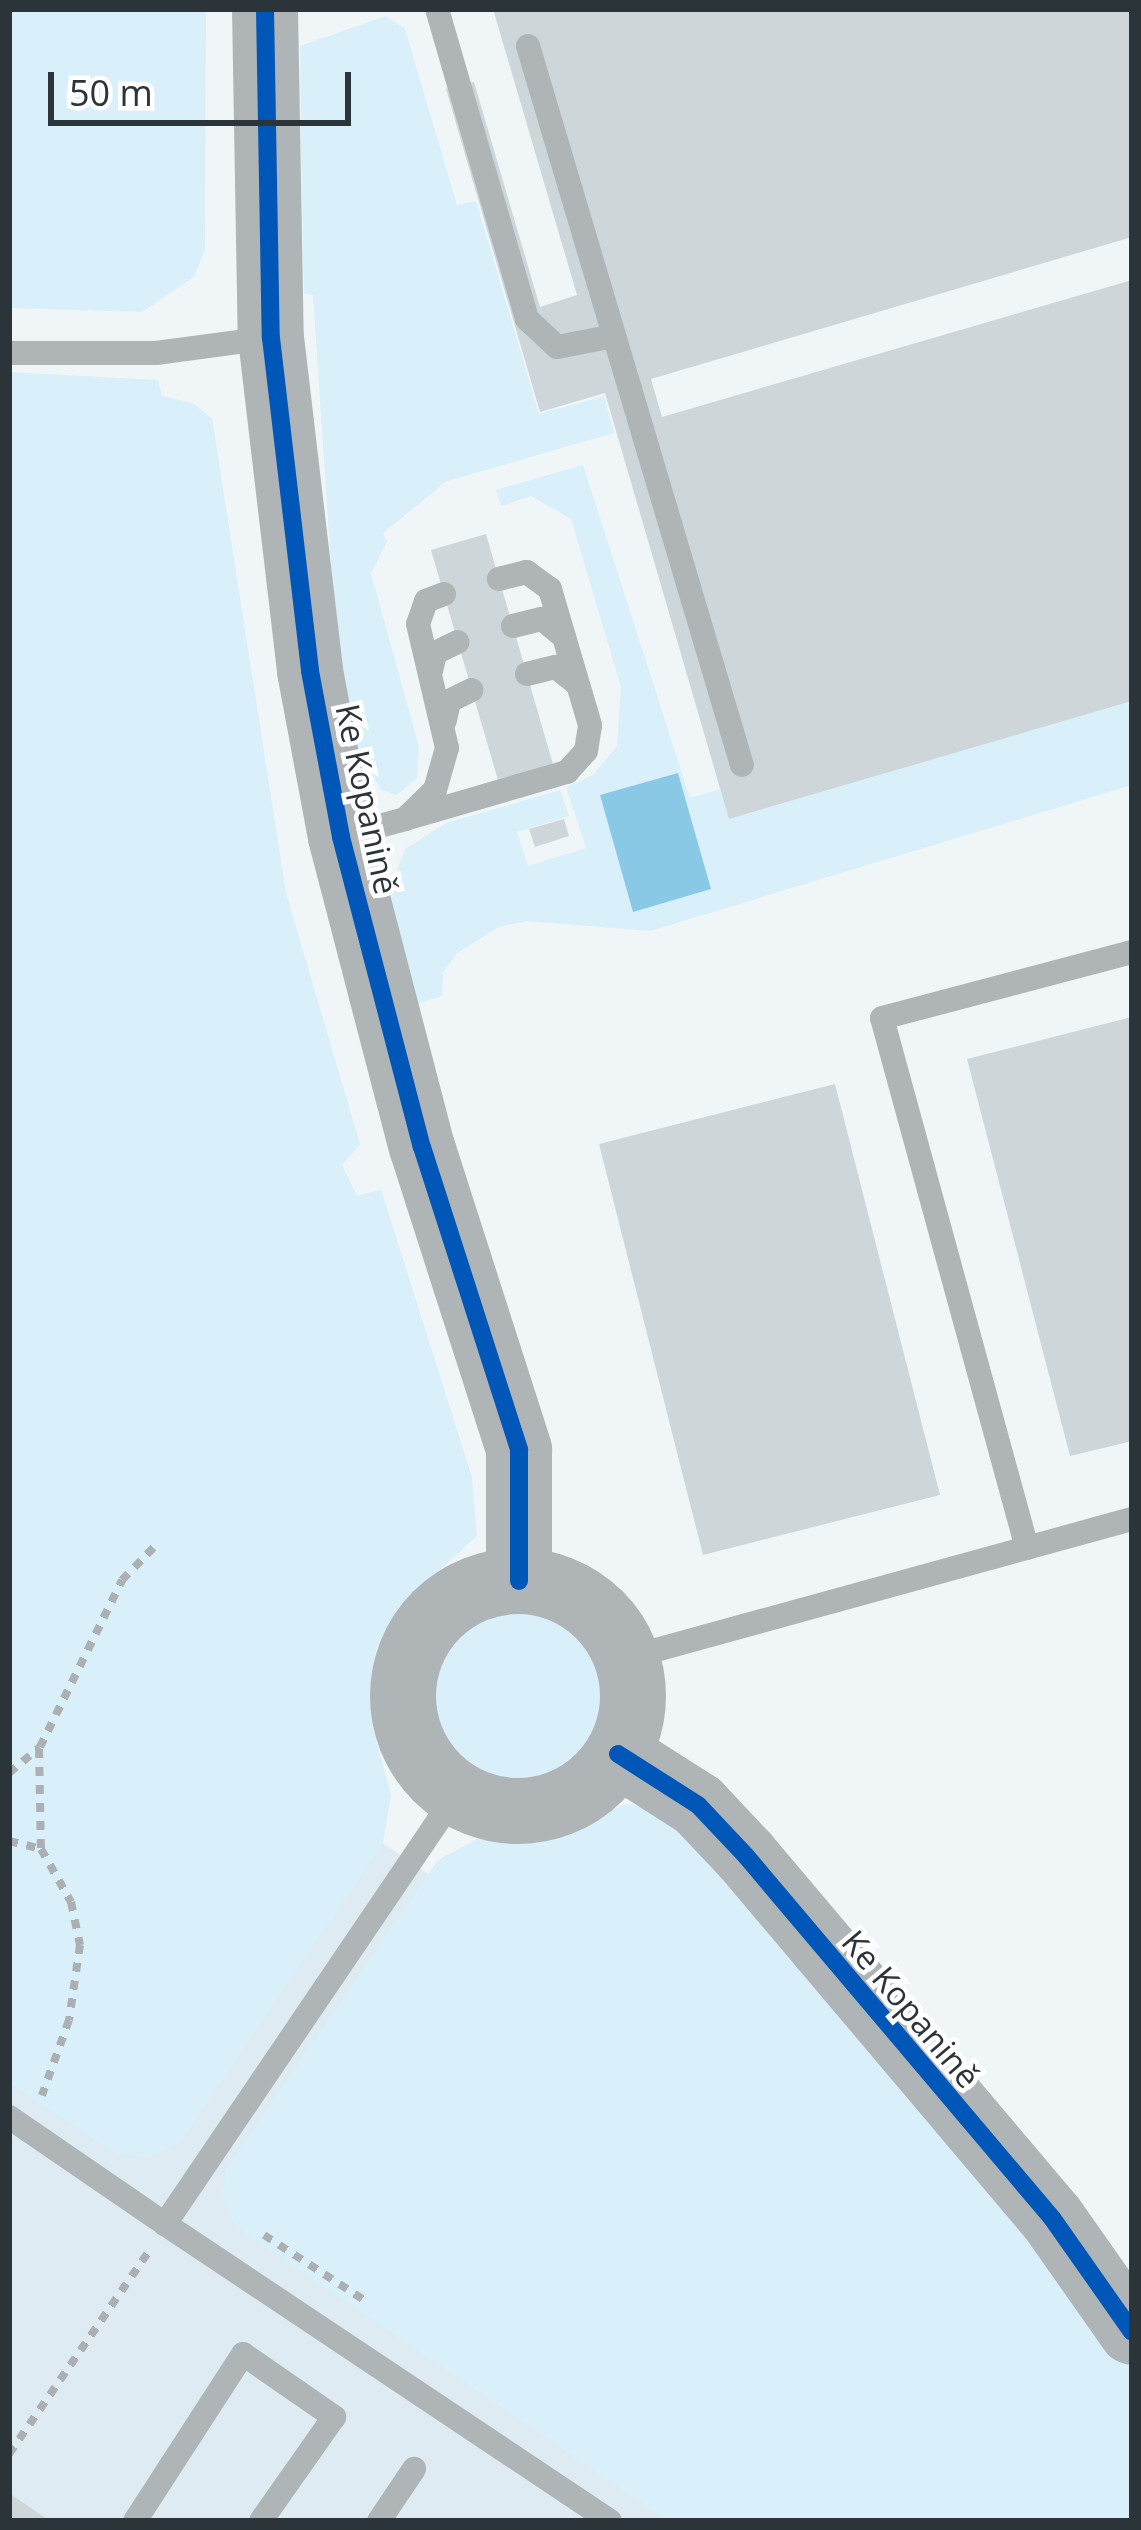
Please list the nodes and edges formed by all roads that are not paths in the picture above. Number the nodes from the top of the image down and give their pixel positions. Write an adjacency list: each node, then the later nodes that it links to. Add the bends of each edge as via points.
1 (437, 9): 4 (lane, via 534,331 569,349)
2 (276, 12): 5 (street, Ke Kopanině)
3 (528, 46): 4 (lane)
4 (614, 336): 17 (lane)
5 (271, 338): 6 (lane, via 156,353); 19 (street, Ke Kopanině, via 285,506)
6 (9, 353)
7 (499, 579): 10 (lane, via 540,577)
8 (444, 595): 12 (lane, via 426,601 418,617)
9 (513, 626): 10 (lane, via 542,619)
10 (564, 637): 14 (lane)
11 (458, 642): 12 (lane, via 440,648)
12 (431, 671): 16 (lane)
13 (527, 674): 14 (lane, via 556,667)
14 (578, 685): 18 (lane, via 589,737 567,772)
15 (472, 690): 16 (lane, via 449,701)
16 (445, 720): 18 (lane, via 435,790)
17 (742, 765)
18 (405, 819): 19 (lane)
19 (341, 837): 23 (street, Ke Kopanině, via 422,1147 510,1414 522,1489)
20 (1132, 952): 22 (lane, via 883,1018)
21 (1132, 1519): 22 (lane)
22 (1027, 1548): 24 (lane)
23 (519, 1581): 24 (street, via 561,1589 592,1608); 26 (street, via 478,1588 442,1610 408,1662 404,1704 415,1746)
24 (626, 1658): 25 (street, via 632,1716)
25 (618, 1754): 26 (street, via 589,1787 547,1808 501,1810); 29 (street, Ke Kopanině, via 698,1805 746,1856 1052,2218)
26 (457, 1793): 28 (lane)
27 (9, 2116): 28 (lane)
28 (165, 2224): 34 (lane)
29 (1132, 2332)
30 (414, 2469): 33 (lane)
31 (135, 2521): 32 (lane, via 244,2354 334,2417)
32 (261, 2521)
33 (379, 2521)
34 (610, 2521)

